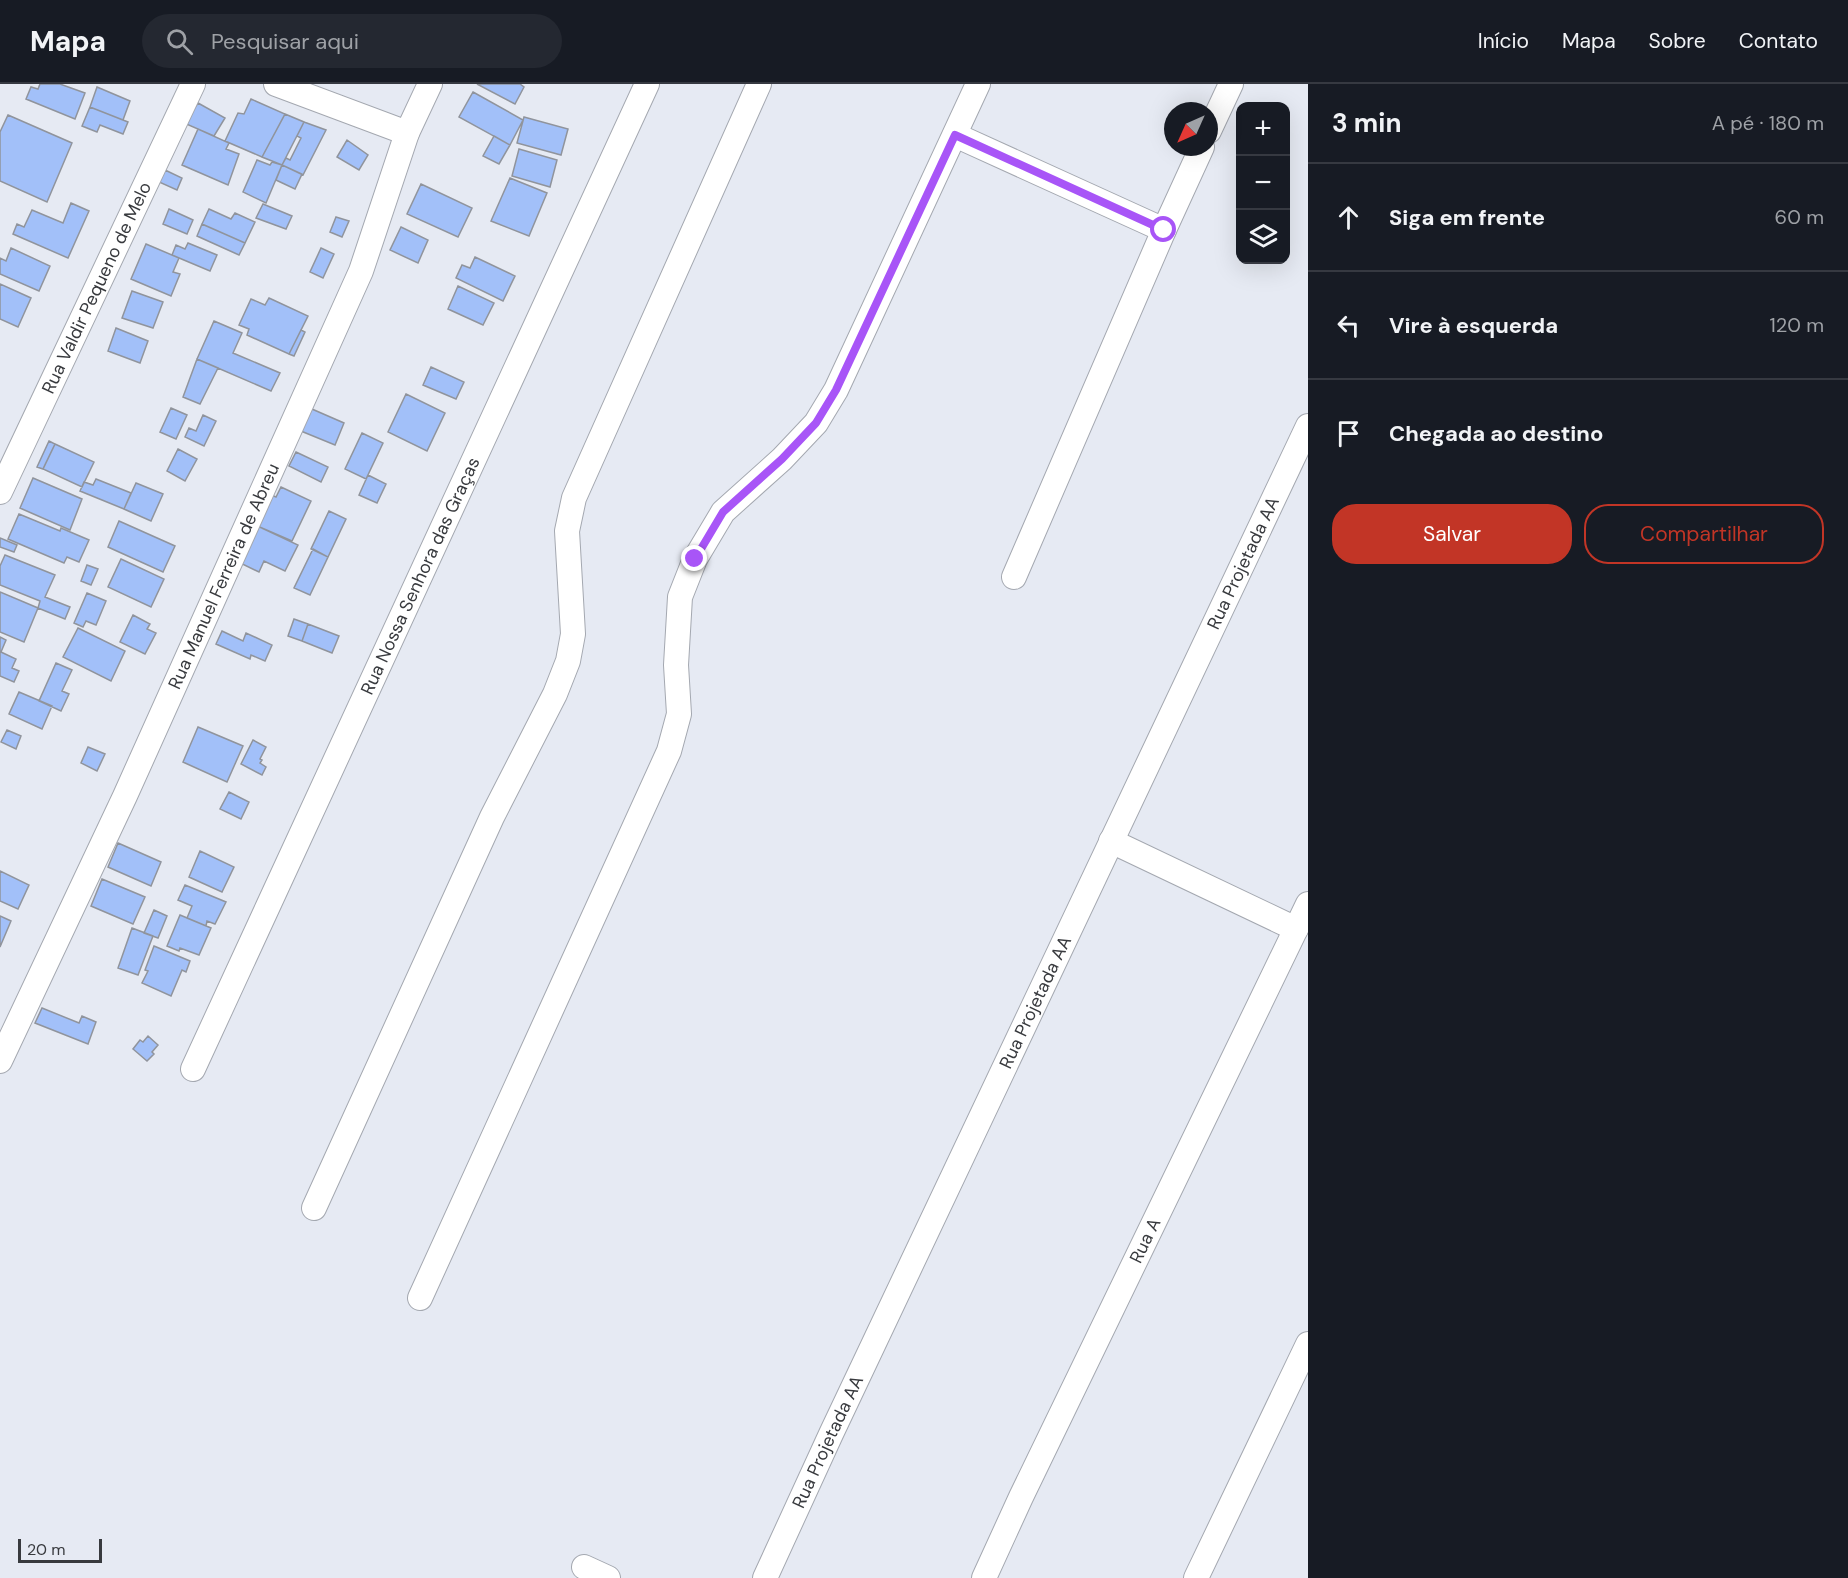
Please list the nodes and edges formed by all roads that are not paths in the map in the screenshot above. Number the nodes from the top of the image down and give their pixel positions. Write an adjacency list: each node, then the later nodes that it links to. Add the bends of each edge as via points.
1 (193, 84): 14 (street, Rua Valdir Pequeno de Melo)
2 (276, 84): 9 (street)
3 (430, 84): 9 (street, Rua Manuel Ferreira de Abreu)
4 (647, 84): 20 (street, Rua Nossa Senhora das Graças)
5 (759, 84): 21 (street, via 574,498 567,531 573,634 568,661 492,817)
6 (978, 84): 10 (street)
7 (1231, 84): 8 (street)
8 (1218, 112)
9 (407, 133): 19 (street, Rua Manuel Ferreira de Abreu, via 361,271 125,796)
10 (955, 135): 12 (street); 22 (street, via 836,390 816,423 723,512 695,559 680,597 676,665 679,714 669,751)
11 (1198, 156): 12 (street)
12 (1164, 230): 15 (street)
13 (1308, 426): 16 (street, Rua Projetada AA)
14 (0, 492)
15 (1014, 577)
16 (1111, 841): 18 (street); 26 (street, Rua Projetada AA)
17 (1308, 904): 18 (street, Rua A)
18 (1296, 929): 27 (street, Rua A)
19 (0, 1061)
20 (193, 1069)
21 (314, 1208)
22 (420, 1298)
23 (1308, 1344): 28 (street)
24 (584, 1567): 25 (street)
25 (608, 1578)
26 (765, 1578)
27 (984, 1578)
28 (1196, 1578)

